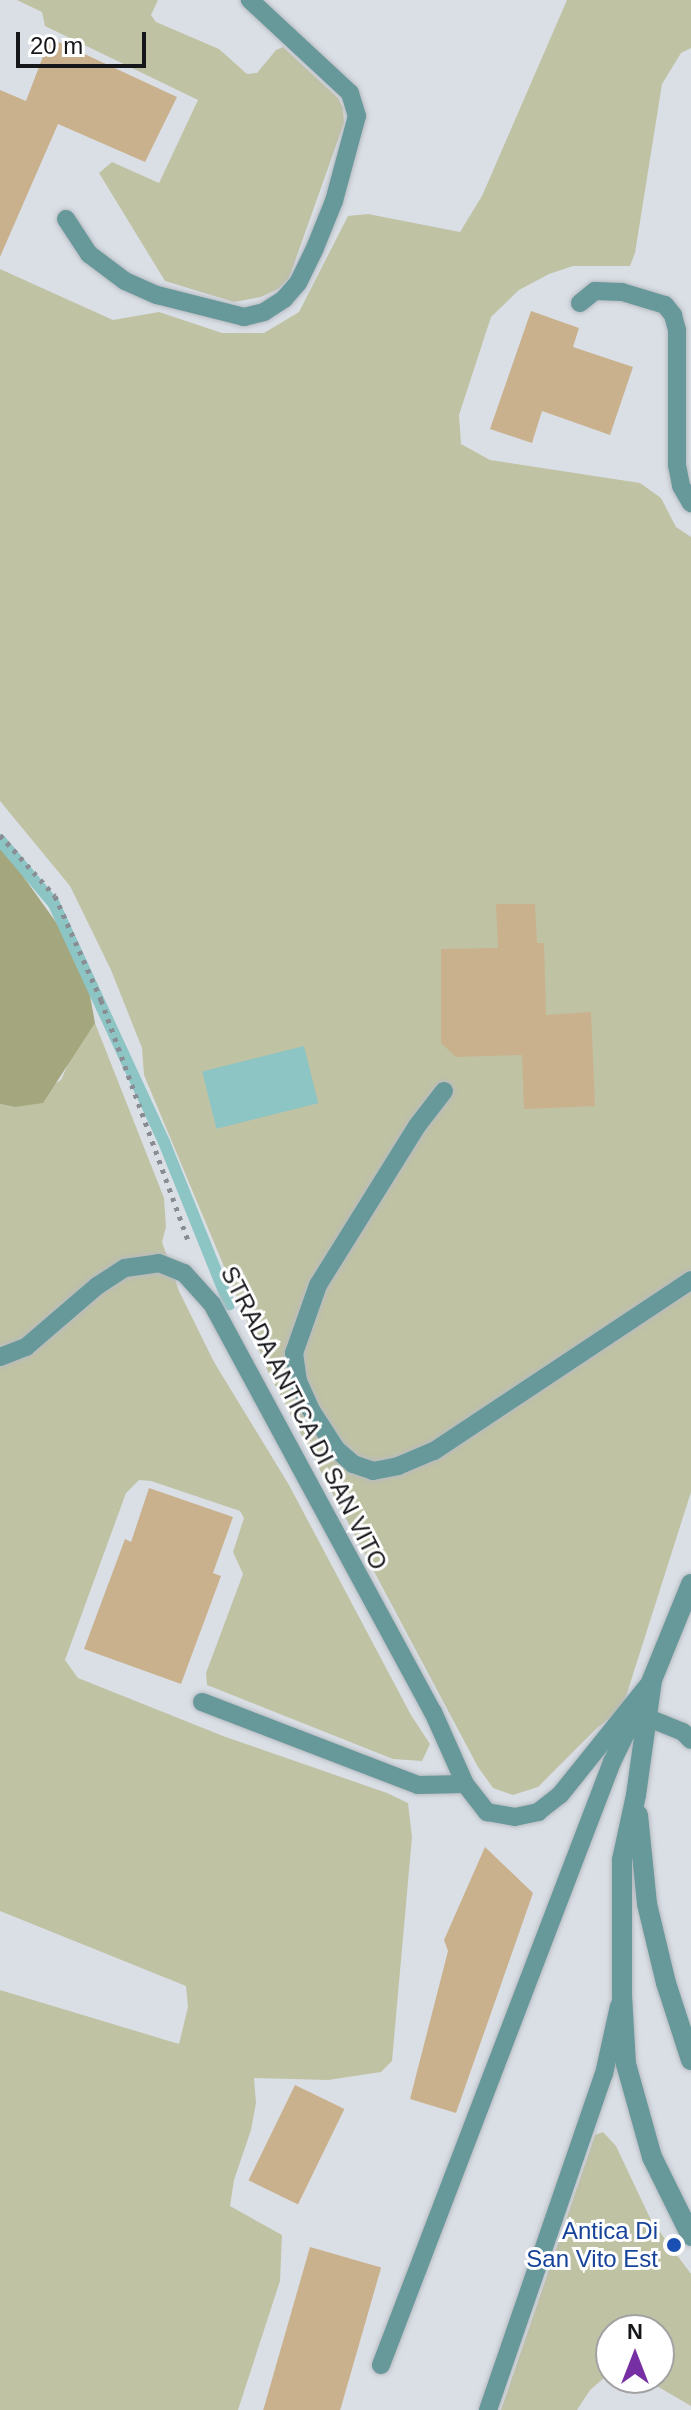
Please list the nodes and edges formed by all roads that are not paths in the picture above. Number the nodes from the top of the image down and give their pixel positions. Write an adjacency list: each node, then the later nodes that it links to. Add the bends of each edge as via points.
1 (250, 0): 2 (lane, via 350,93 357,116 334,201 291,291 264,312 244,317 157,295 125,281 89,254)
2 (66, 219)
3 (580, 303): 4 (lane, via 595,291 622,292 665,305 673,315 677,465)
4 (691, 503)
5 (444, 1091): 6 (lane, via 318,1285 294,1353 298,1381 311,1410 336,1449 353,1464 373,1471 434,1451)
6 (691, 1280)
7 (0, 1357): 13 (lane, STRADA ANTICA DI SAN VITO, via 38,1338 125,1268 159,1263 184,1273 212,1304 433,1712)
8 (691, 1584): 9 (street)
9 (652, 1680): 11 (street); 13 (lane, STRADA ANTICA DI SAN VITO, via 569,1784 538,1812 515,1817 487,1812); 19 (lane, via 612,1762)
10 (202, 1702): 13 (lane, via 418,1785)
11 (646, 1717): 12 (lane); 14 (street)
12 (691, 1740)
13 (465, 1784)
14 (636, 1795): 15 (street, via 622,1860); 16 (street, via 647,1904 666,1983)
15 (622, 1995): 18 (street, via 626,2064 652,2157); 20 (lane, via 604,2074)
16 (687, 2032): 17 (street)
17 (691, 2060)
18 (691, 2236)
19 (381, 2365)
20 (488, 2410)

